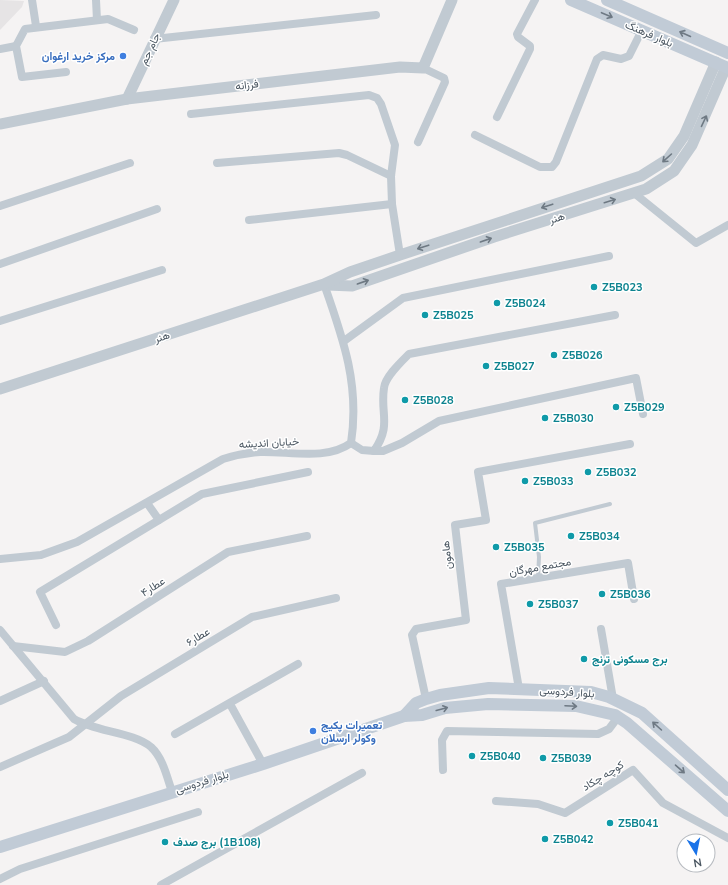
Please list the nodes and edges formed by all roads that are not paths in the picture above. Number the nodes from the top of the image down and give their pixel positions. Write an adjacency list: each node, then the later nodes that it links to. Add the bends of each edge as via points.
1 (32, 0): 10 (street)
2 (96, 0): 9 (street)
3 (174, 0): 13 (street, جام جم)
4 (452, 0): 18 (street)
5 (536, 0): 22 (street, via 517,34 530,48)
6 (571, 0): 12 (main road, بلوار فرهنگ, one-way to 12)
7 (608, 0): 16 (main road, بلوار فرهنگ, one-way to 7)
8 (376, 15): 13 (street)
9 (97, 20): 10 (street); 11 (street, via 110,19)
10 (36, 26): 14 (street, via 25,29)
11 (134, 30)
12 (642, 30): 17 (main road, بلوار فرهنگ); 24 (street, via 629,56 621,59 600,56 597,59 552,167 540,167)
13 (154, 39): 20 (street, جام جم)
14 (16, 46): 15 (street); 19 (street, via 22,76)
15 (0, 49)
16 (725, 52): 17 (main road)
17 (724, 65): 29 (street, هنر, one-way to 17, via 646,189 674,171 692,145 713,100); 35 (street, هنر, one-way to 35, via 668,159 641,176)
18 (423, 68): 20 (street, فرزانه, via 400,67); 25 (street, via 444,78 445,82)
19 (66, 72)
20 (127, 99): 23 (street, فرزانه)
21 (191, 114): 28 (street, via 369,95 377,98 381,104 395,145)
22 (498, 117)
23 (0, 124)
24 (475, 135)
25 (418, 142)
26 (130, 163): 31 (street)
27 (217, 163): 28 (street, via 339,153)
28 (391, 176): 30 (street)
29 (634, 193): 34 (street, via 696,243); 39 (street, هنر, one-way to 29, via 352,286 494,237)
30 (392, 204): 33 (street); 35 (street)
31 (0, 206)
32 (158, 209): 37 (street)
33 (249, 220)
34 (728, 224)
35 (400, 255): 39 (street, هنر)
36 (609, 256): 42 (street, via 403,298)
37 (0, 264)
38 (162, 270): 41 (street)
39 (324, 284): 42 (street); 43 (street, هنر)
40 (616, 315): 47 (street, via 409,354 396,367 384,387 385,421 382,440)
41 (0, 321)
42 (344, 341): 45 (street, via 351,371 355,419)
43 (0, 389)
44 (643, 414): 47 (street, via 636,378 439,421 402,443 383,451)
45 (351, 443): 47 (street, via 362,450); 49 (street, خیابان اندیشه, via 342,449 326,453 261,452 223,459)
46 (630, 444): 64 (street, هامون, via 478,472 486,520 455,525 466,620 416,629 412,635)
47 (374, 451)
48 (308, 472): 51 (street, via 202,494)
49 (148, 503): 51 (street); 53 (street, خیابان اندیشه, via 70,545 41,555)
50 (610, 504): 54 (lane, via 535,523 539,557)
51 (159, 520): 57 (street, via 40,592)
52 (307, 536): 60 (street, عطار۴, via 228,552 88,641 65,652)
53 (0, 559)
54 (538, 578): 56 (street, مجتمع مهرگان, via 628,563); 63 (street, مجتمع مهرگان, via 501,584)
55 (336, 598): 70 (street, عطار۶, via 252,617 121,696)
56 (634, 599)
57 (56, 625)
58 (601, 629): 65 (street)
59 (1, 633): 60 (street)
60 (14, 646): 62 (street)
61 (298, 664): 67 (street)
62 (44, 681): 66 (street); 70 (street, via 74,719)
63 (519, 689): 64 (main road, بلوار فردوسی, via 489,688); 65 (main road, بلوار فردوسی, via 591,692)
64 (426, 699): 68 (main road, بلوار فردوسی, via 416,704)
65 (613, 699): 76 (main road, بلوار فردوسی, one-way to 65, via 642,713)
66 (0, 701)
67 (230, 704): 71 (street); 72 (street)
68 (404, 716): 69 (main road, بلوار فردوسی, one-way to 69, via 422,715 445,708 488,704 576,706); 72 (main road, بلوار فردوسی)
69 (618, 717): 74 (street, via 609,729 598,734 447,731 442,740); 79 (main road, بلوار فردوسی, one-way to 79)
70 (84, 725): 73 (street, عطار۶, via 69,737); 77 (street, via 138,739 152,748 164,766)
71 (175, 734)
72 (263, 764): 77 (main road, بلوار فردوسی)
73 (0, 767)
74 (443, 770)
75 (362, 773): 84 (street)
76 (728, 790)
77 (172, 792): 82 (main road, بلوار فردوسی)
78 (496, 801): 81 (street, کوچه چکاد, via 538,804 565,813 633,770 663,803)
79 (728, 811)
80 (198, 812): 83 (street, via 20,869)
81 (728, 838)
82 (0, 847)
83 (0, 879)
84 (161, 885)

